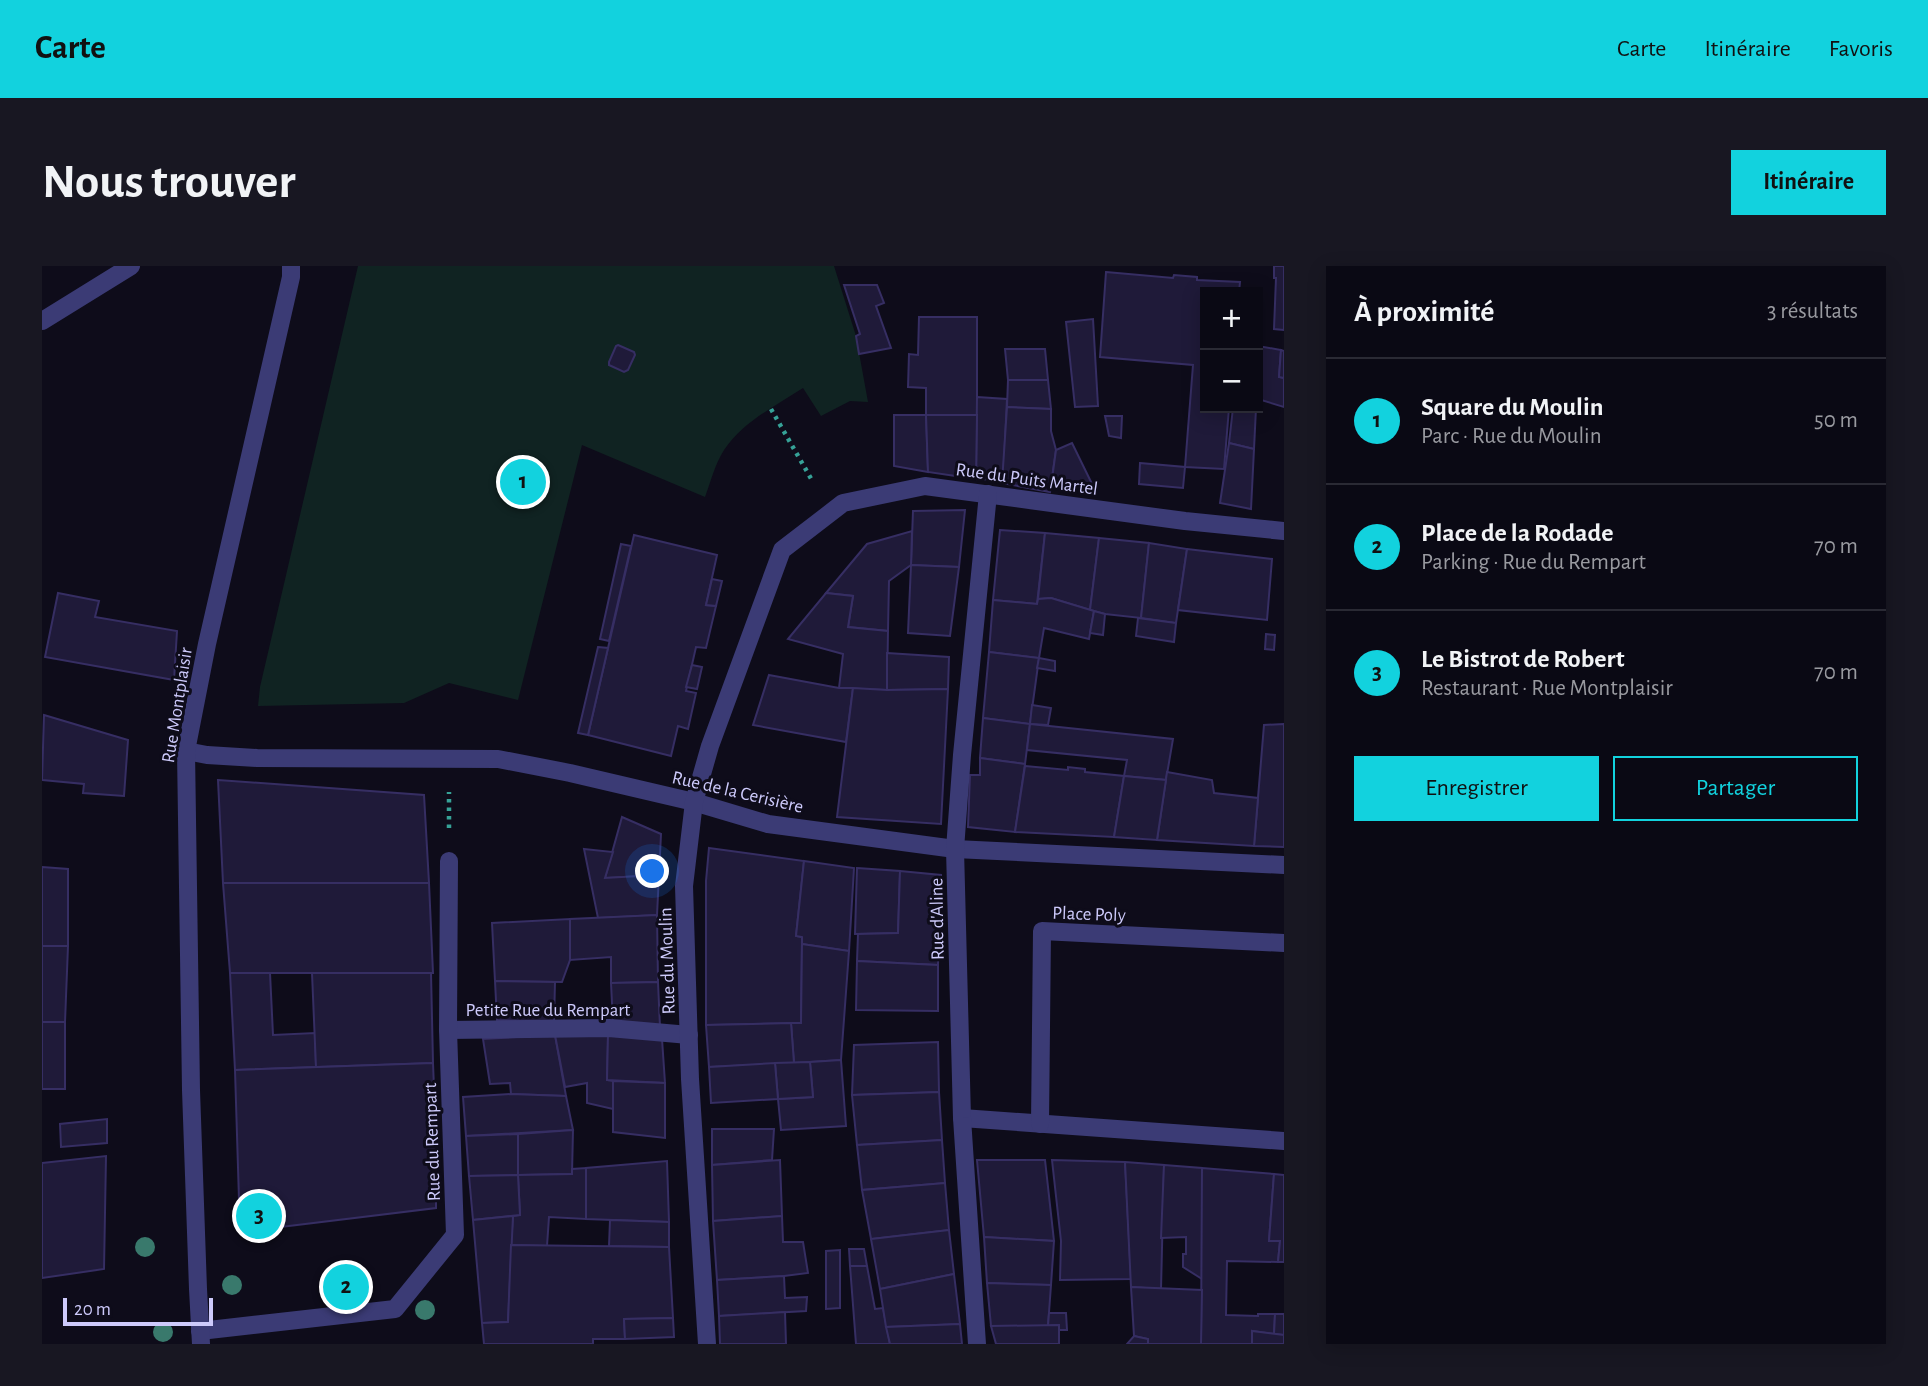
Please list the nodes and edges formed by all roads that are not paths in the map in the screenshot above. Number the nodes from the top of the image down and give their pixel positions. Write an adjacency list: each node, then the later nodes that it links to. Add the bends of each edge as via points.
1 (131, 266): 3 (street)
2 (291, 266): 7 (street, Rue Montplaisir)
3 (42, 321)
4 (988, 494): 5 (street, Rue du Puits Martel); 6 (street, Rue du Puits Martel, via 925,486 843,503); 9 (street, Rue d'Aline)
5 (1284, 531)
6 (782, 550): 8 (street, Rue du Moulin)
7 (186, 751): 8 (street, Rue de la Cerisière, via 257,758 498,759); 18 (street, Rue Montplaisir, via 191,1090)
8 (694, 802): 9 (street, Rue de la Cerisière, via 768,824); 14 (street, Rue du Moulin, via 684,886)
9 (955, 849): 11 (street, Rue de la Cerisière); 15 (street, Rue d'Aline)
10 (449, 861): 13 (street, Rue du Rempart)
11 (1284, 865)
12 (1284, 943): 16 (street, Place Poly, via 1042,931)
13 (448, 1030): 14 (street, Petite Rue du Rempart, via 609,1028); 18 (street, Rue du Rempart, via 455,1235 395,1309)
14 (689, 1035): 19 (street, Rue du Moulin)
15 (962, 1118): 16 (street); 20 (street, Rue d'Aline)
16 (1040, 1124): 17 (street)
17 (1284, 1140)
18 (201, 1338)
19 (707, 1344)
20 (977, 1344)

